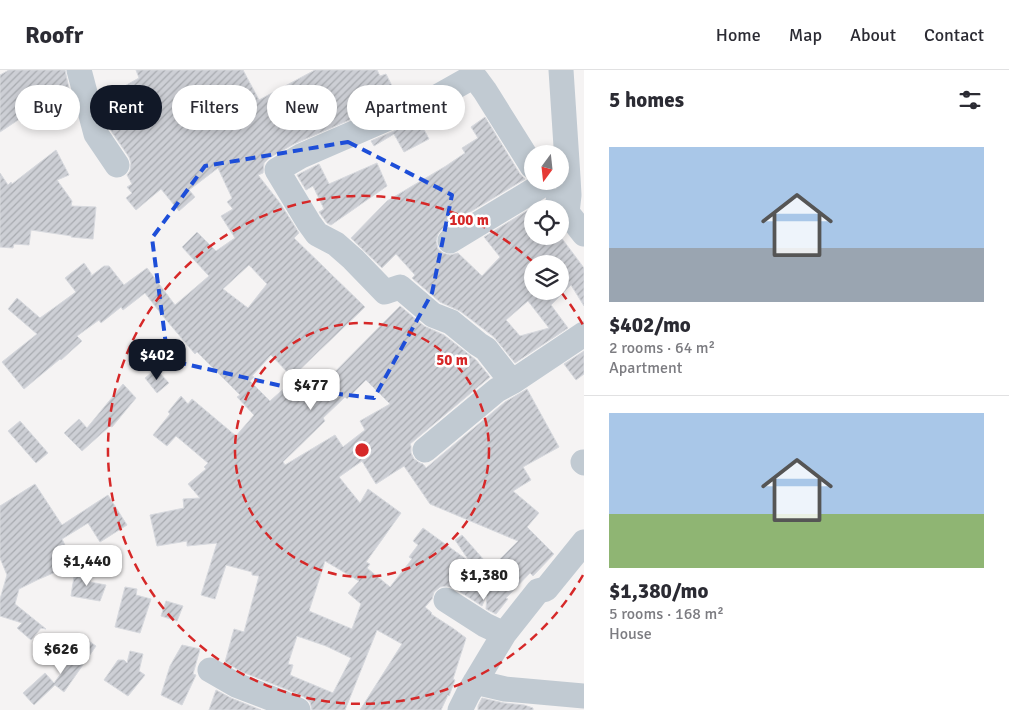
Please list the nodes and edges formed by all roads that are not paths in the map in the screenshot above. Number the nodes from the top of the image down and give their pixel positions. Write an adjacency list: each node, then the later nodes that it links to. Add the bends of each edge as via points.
1 (79, 70): 5 (street, via 96,134)
2 (561, 70): 7 (street)
3 (473, 73): 4 (street); 12 (street, via 421,106 301,156 277,170 317,234 336,244 385,292 400,287 433,315 451,322 486,349)
4 (524, 152)
5 (117, 165)
6 (524, 188): 10 (street)
7 (568, 200)
8 (569, 215): 9 (street)
9 (584, 234)
10 (450, 241)
11 (584, 334): 12 (street)
12 (512, 382): 13 (street, via 497,390)
13 (425, 450)
14 (584, 542): 16 (street, via 546,590 538,591)
15 (446, 600): 16 (street)
16 (504, 634): 18 (street)
17 (210, 670): 20 (street, via 236,685)
18 (475, 682): 19 (street, via 505,690); 21 (street)
19 (584, 696)
20 (298, 710)
21 (460, 710)

